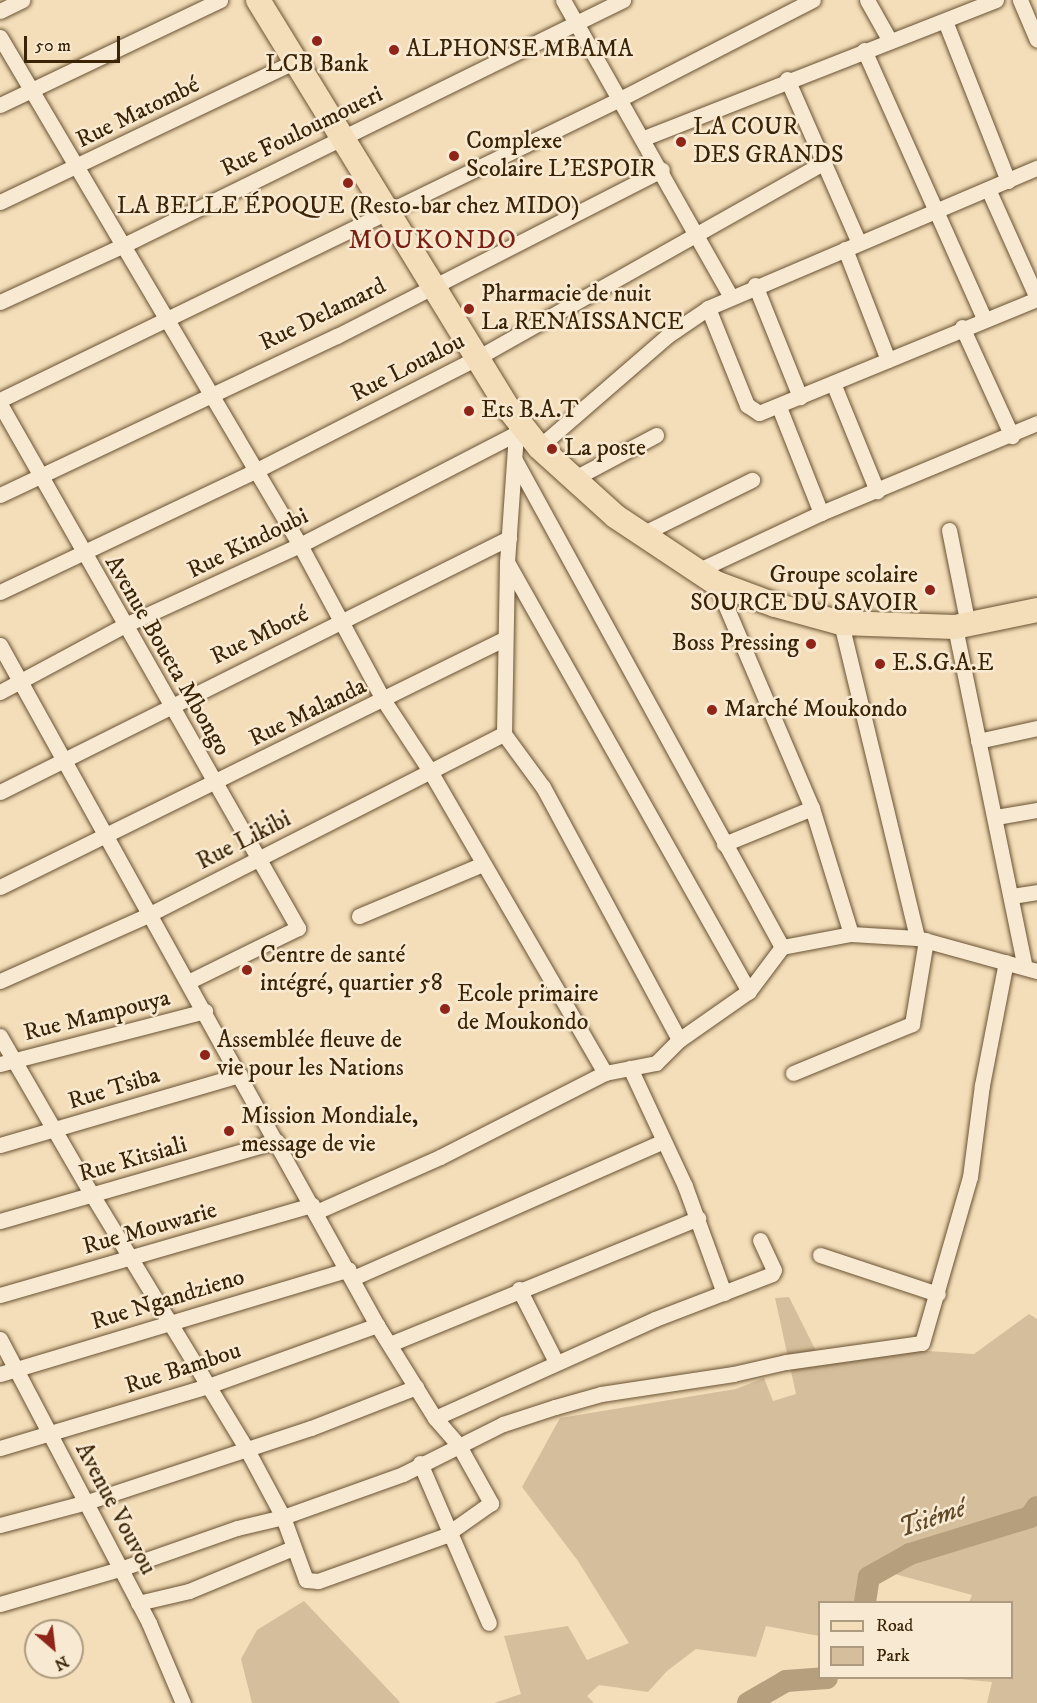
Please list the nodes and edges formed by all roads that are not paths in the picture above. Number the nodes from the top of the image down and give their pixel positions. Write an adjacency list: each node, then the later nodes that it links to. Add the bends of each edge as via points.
1 (23, 0): 10 (street)
2 (220, 0): 19 (street)
3 (258, 0): 17 (main road)
4 (563, 0): 12 (street)
5 (623, 0): 12 (street, Rue Fouloumoueri)
6 (813, 0): 20 (street)
7 (867, 0): 14 (street)
8 (996, 0): 11 (street)
9 (1020, 0): 15 (street)
10 (0, 11)
11 (945, 21): 14 (street); 28 (street)
12 (576, 24): 20 (street); 22 (street, Rue Fouloumoueri)
13 (0, 38): 19 (street)
14 (890, 40): 16 (street)
15 (1037, 40)
16 (864, 50): 18 (street); 31 (street)
17 (295, 61): 22 (main road); 25 (street, Rue Matombé)
18 (787, 79): 23 (street); 24 (street)
19 (30, 90): 21 (street); 25 (street)
20 (620, 99): 23 (street); 32 (street)
21 (0, 105)
22 (342, 138): 32 (main road); 34 (street, Rue Fouloumoueri)
23 (644, 138): 27 (street)
24 (824, 162): 33 (street, Rue Loualou); 35 (street)
25 (78, 167): 30 (street, Rue Matombé); 34 (street)
26 (1037, 169): 28 (street)
27 (662, 170): 33 (street); 37 (street, Rue Delamard)
28 (1008, 181): 29 (street)
29 (988, 189): 31 (street); 39 (street)
30 (0, 202)
31 (937, 212): 35 (street); 42 (street)
32 (387, 213): 37 (main road); 43 (street)
33 (698, 233): 38 (street); 45 (street, Rue Loualou)
34 (124, 245): 40 (street, Rue Fouloumoueri); 43 (street)
35 (852, 246): 36 (street); 46 (street)
36 (755, 285): 38 (street); 49 (street)
37 (430, 286): 45 (main road); 48 (street, Rue Delamard, via 337,336)
38 (731, 297): 41 (street)
39 (1037, 298): 42 (street)
40 (0, 302)
41 (708, 308): 51 (street, via 751,410 759,413); 56 (street, via 667,336)
42 (984, 318): 44 (street)
43 (166, 320): 48 (street); 50 (street)
44 (962, 327): 46 (street); 55 (street)
45 (475, 359): 53 (main road); 58 (street, Rue Loualou)
46 (888, 360): 47 (street)
47 (833, 383): 49 (street); 62 (street)
48 (211, 393): 58 (street); 59 (street, Rue Delamard)
49 (800, 397): 51 (street)
50 (0, 402): 59 (street, Avenue Boueta Mbongo)
51 (779, 407): 64 (street)
52 (1037, 423): 55 (street)
53 (516, 427): 56 (main road); 57 (street); 68 (street, Rue Kindoubi)
54 (656, 435): 60 (street)
55 (1012, 436): 62 (street)
56 (538, 447): 60 (main road)
57 (514, 460): 67 (street); 95 (street, via 638,680)
58 (256, 470): 68 (street); 69 (street, Rue Loualou)
59 (39, 475): 63 (street, Rue Delamard); 69 (street, Avenue Boueta Mbongo)
60 (573, 479): 66 (main road)
61 (752, 480): 66 (street)
62 (877, 491): 64 (street)
63 (0, 495)
64 (821, 513): 71 (street)
65 (949, 530): 77 (street)
66 (640, 535): 71 (main road)
67 (509, 538): 70 (street); 74 (street, Rue Mboté)
68 (300, 544): 74 (street); 76 (street, Rue Kindoubi)
69 (81, 552): 72 (street, Rue Loualou); 76 (street, Avenue Boueta Mbongo)
70 (507, 562): 78 (street); 110 (street)
71 (706, 577): 75 (main road, via 775,605); 91 (street)
72 (0, 592)
73 (1037, 610): 77 (main road)
74 (343, 620): 82 (street); 83 (street, Rue Mboté)
75 (841, 623): 77 (main road); 104 (street)
76 (125, 626): 80 (street, Rue Kindoubi); 83 (street, Avenue Boueta Mbongo)
77 (962, 626): 86 (street)
78 (504, 639): 82 (street, Rue Malanda); 85 (street)
79 (0, 645): 80 (street)
80 (22, 681): 81 (street, Rue Kindoubi); 87 (street)
81 (0, 692)
82 (384, 701): 88 (street); 89 (street, Rue Malanda)
83 (172, 708): 87 (street, Rue Mboté); 89 (street, Avenue Boueta Mbongo)
84 (1037, 728): 86 (street)
85 (504, 734): 88 (street, Rue Likibi); 113 (street, via 543,787)
86 (978, 741): 93 (street)
87 (65, 760): 90 (street, Rue Mboté); 94 (street)
88 (430, 771): 96 (street, Rue Likibi); 97 (street)
89 (215, 784): 94 (street, Rue Malanda); 96 (street, Avenue Boueta Mbongo)
90 (0, 792)
91 (812, 808): 95 (street); 103 (street)
92 (1037, 810): 93 (street)
93 (996, 817): 100 (street)
94 (105, 835): 98 (street, Rue Malanda); 101 (street)
95 (724, 844): 105 (street)
96 (259, 859): 101 (street, Rue Likibi); 109 (street, Avenue Boueta Mbongo, via 298,928)
97 (483, 864): 102 (street); 116 (street)
98 (0, 887)
99 (1037, 891): 100 (street)
100 (1012, 896): 107 (street)
101 (148, 915): 108 (street, Rue Likibi); 109 (street)
102 (359, 916)
103 (851, 934): 104 (street); 105 (street)
104 (921, 939): 106 (street); 117 (street, via 912,1024)
105 (782, 946): 110 (street, Rue Mouwarie)
106 (1006, 962): 107 (street); 133 (street, via 982,1085 970,1177)
107 (1031, 969)
108 (0, 981)
109 (188, 982): 111 (street)
110 (748, 992): 113 (street, Rue Mouwarie)
111 (206, 1011): 114 (street, Rue Mampouya); 118 (street)
112 (0, 1036): 114 (street)
113 (679, 1040): 115 (street, Rue Mouwarie, via 656,1063)
114 (7, 1062): 119 (street)
115 (630, 1068): 116 (street, Rue Mouwarie); 121 (street)
116 (605, 1073): 124 (street, Rue Mouwarie, via 440,1157)
117 (793, 1073)
118 (240, 1075): 119 (street, Rue Tsiba); 120 (street)
119 (53, 1131): 122 (street, Rue Tsiba); 123 (street)
120 (278, 1141): 123 (street, Rue Kitsiali); 124 (street)
121 (662, 1142): 125 (street); 130 (street, Rue Ngandzieno)
122 (0, 1145)
123 (92, 1195): 126 (street, Rue Kitsiali); 129 (street)
124 (314, 1209): 129 (street, Rue Mouwarie); 130 (street)
125 (698, 1218): 131 (street); 132 (street)
126 (0, 1221)
127 (760, 1240): 132 (street, via 774,1272)
128 (820, 1255): 133 (street)
129 (130, 1260): 134 (street, Rue Mouwarie); 135 (street)
130 (351, 1274): 135 (street, Rue Ngandzieno); 136 (street)
131 (519, 1289): 138 (street); 139 (street)
132 (724, 1293): 139 (street)
133 (938, 1293): 146 (street, via 924,1339 918,1345 874,1347 601,1394 503,1424)
134 (0, 1295)
135 (170, 1324): 140 (street, Rue Ngandzieno); 142 (street)
136 (377, 1325): 138 (street); 142 (street, Rue Bambou)
137 (0, 1339): 140 (street, Avenue Vouvou)
138 (390, 1344): 143 (street)
139 (556, 1362): 144 (street)
140 (16, 1369): 141 (street, Rue Ngandzieno); 145 (street, Avenue Vouvou)
141 (0, 1374)
142 (208, 1386): 145 (street, Rue Bambou); 148 (street)
143 (416, 1387): 144 (street); 148 (street, via 311,1428)
144 (435, 1418): 146 (street)
145 (50, 1434): 147 (street, Rue Bambou); 150 (street, Avenue Vouvou)
146 (458, 1444): 149 (street); 153 (street, via 490,1503)
147 (0, 1448)
148 (246, 1448): 150 (street); 151 (street)
149 (420, 1463): 151 (street, via 403,1474); 153 (street)
150 (87, 1502): 152 (street); 155 (street, Avenue Vouvou)
151 (283, 1517): 154 (street); 155 (street, via 189,1543)
152 (0, 1525)
153 (452, 1531): 154 (street, via 311,1583 306,1580); 158 (street)
154 (293, 1548): 156 (street, via 189,1591)
155 (120, 1569): 156 (street, Avenue Vouvou); 157 (street)
156 (138, 1603): 159 (street, Avenue Vouvou, via 179,1686)
157 (0, 1604)
158 (489, 1623)
159 (183, 1703)

